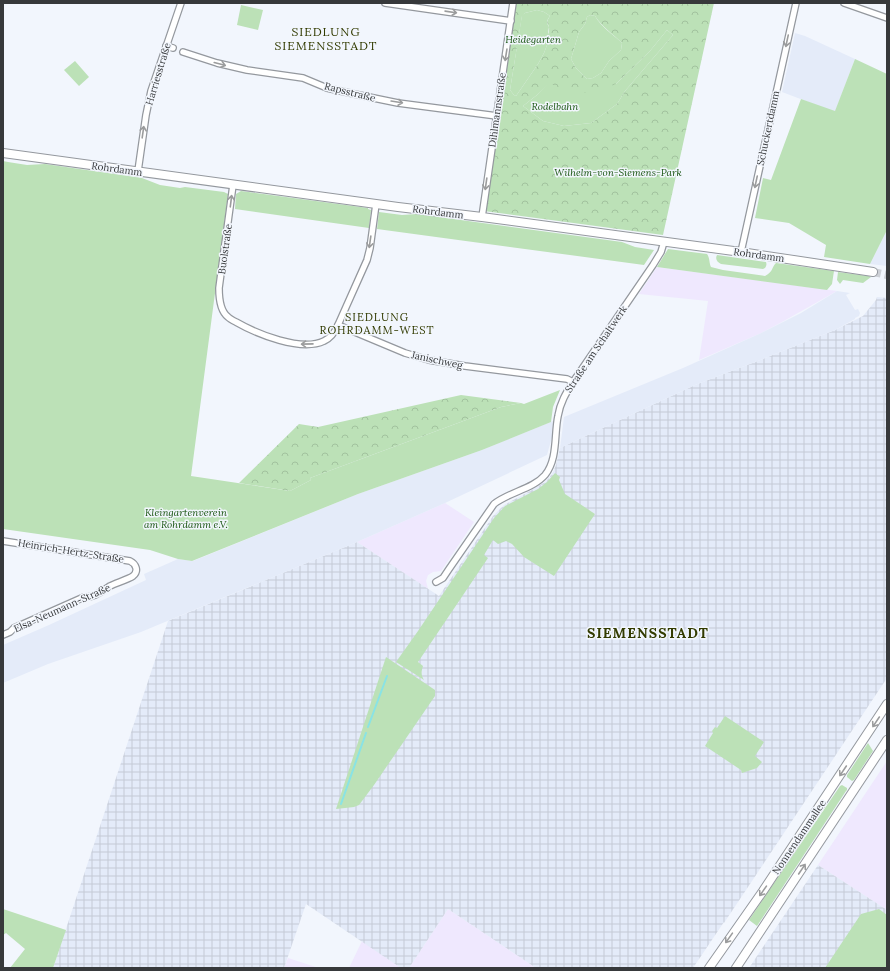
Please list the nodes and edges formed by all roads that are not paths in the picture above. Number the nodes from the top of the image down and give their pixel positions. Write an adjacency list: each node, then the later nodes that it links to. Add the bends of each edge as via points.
1 (181, 3): 8 (street, Harriesstraße)
2 (385, 3): 7 (street, one-way to 7)
3 (513, 3): 7 (street, Dihlmannstraße)
4 (796, 3): 18 (street, Schuckertdamm, one-way to 18)
5 (844, 3): 6 (street)
6 (887, 18)
7 (511, 21): 11 (street, Dihlmannstraße, one-way to 11)
8 (166, 46): 9 (street); 13 (street, Harriesstraße, one-way to 8, via 146,112)
9 (173, 48)
10 (183, 52): 11 (street, Rapsstraße, one-way to 11, via 247,70 303,78 327,88 359,96)
11 (497, 116): 16 (street, Dihlmannstraße, one-way to 16)
12 (3, 153): 13 (main road, Rohrdamm)
13 (138, 171): 14 (main road, Rohrdamm)
14 (233, 185): 15 (main road, Rohrdamm); 20 (street, Buolstraße, one-way to 14, via 333,334 324,341 297,344 266,336 228,317 220,300 219,288)
15 (376, 204): 16 (main road, Rohrdamm); 20 (street, one-way to 20, via 367,260)
16 (482, 217): 17 (main road, Rohrdamm)
17 (664, 242): 18 (main road, Rohrdamm); 21 (street, Straße am Schaltwerk, via 653,265)
18 (741, 252): 19 (main road, Rohrdamm)
19 (873, 272)
20 (338, 325): 21 (street, Janischweg, via 417,358 568,379)
21 (573, 382): 24 (street, Straße am Schaltwerk, via 561,405 554,453 548,470 539,480 494,504 449,570)
22 (3, 541): 23 (street, Heinrich-Hertz-Straße, via 130,561)
23 (136, 566): 25 (street, Elsa-Neumann-Straße, via 133,576)
24 (436, 582)
25 (3, 635)
26 (887, 704): 28 (main road, Nonnendammallee, one-way to 28)
27 (887, 740): 29 (main road, Nonnendammallee, one-way to 27)
28 (709, 968)
29 (736, 968)

